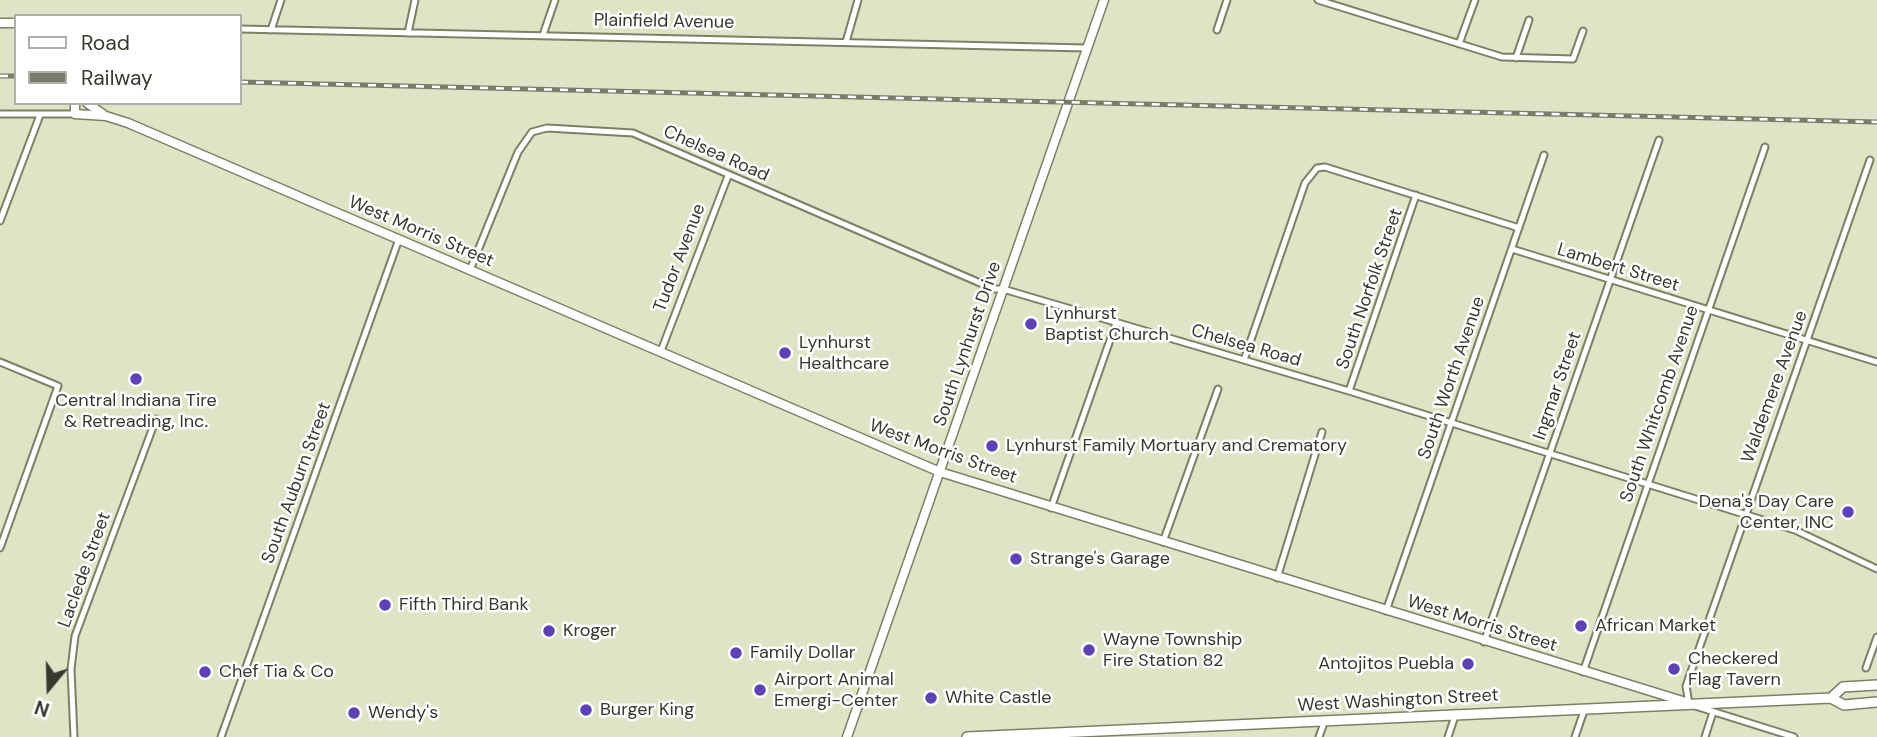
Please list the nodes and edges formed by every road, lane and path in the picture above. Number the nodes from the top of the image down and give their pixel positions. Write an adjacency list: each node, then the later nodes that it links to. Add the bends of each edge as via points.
1 (281, 0): 13 (street)
2 (415, 0): 16 (street)
3 (555, 0): 17 (street)
4 (858, 0): 18 (street)
5 (1104, 0): 20 (main road, South Lynhurst Drive)
6 (1227, 0): 14 (street)
7 (1318, 0): 10 (street)
8 (1351, 0): 10 (street)
9 (1475, 0): 19 (street)
10 (1348, 9): 19 (street)
11 (1529, 20): 21 (street)
12 (242, 29): 13 (street, Plainfield Avenue)
13 (271, 30): 16 (street, Plainfield Avenue)
14 (1217, 30)
15 (1583, 31): 21 (street, via 1573,59)
16 (408, 33): 17 (street, Plainfield Avenue)
17 (543, 35): 18 (street, Plainfield Avenue)
18 (846, 42): 20 (street, Plainfield Avenue)
19 (1459, 44): 21 (street)
20 (1087, 48): 40 (main road, South Lynhurst Drive)
21 (1516, 58)
22 (75, 105): 25 (main road)
23 (91, 105): 27 (main road)
24 (0, 114): 26 (street)
25 (75, 114): 26 (street); 27 (main road)
26 (40, 115): 34 (street)
27 (108, 116): 36 (main road, West Morris Street)
28 (1659, 140): 39 (street, Ingmar Street)
29 (1765, 147): 41 (street, South Whitcomb Avenue)
30 (1544, 155): 35 (street, South Worth Avenue)
31 (1870, 160): 43 (street, Waldemere Avenue)
32 (728, 176): 38 (street, Chelsea Road, via 633,133 547,128 532,132 518,152); 40 (street, Chelsea Road, via 958,275); 44 (street, Tudor Avenue)
33 (1416, 195): 35 (street); 45 (street, via 1325,167 1315,169 1305,183); 49 (street, South Norfolk Street)
34 (0, 220)
35 (1519, 228): 37 (street, South Worth Avenue)
36 (399, 239): 38 (main road, West Morris Street); 78 (street, South Auburn Street)
37 (1512, 249): 39 (street, Lambert Street); 51 (street, South Worth Avenue)
38 (470, 270): 44 (main road, West Morris Street)
39 (1610, 279): 41 (street, Lambert Street); 53 (street, Ingmar Street)
40 (1003, 289): 42 (street, Chelsea Road); 54 (main road, South Lynhurst Drive)
41 (1708, 310): 43 (street, Lambert Street); 55 (street, South Whitcomb Avenue)
42 (1116, 323): 45 (street, Chelsea Road); 56 (street)
43 (1806, 341): 47 (street, Lambert Street); 57 (street, Waldemere Avenue)
44 (661, 351): 54 (main road, West Morris Street)
45 (1244, 360): 49 (street, Chelsea Road)
46 (0, 362): 59 (street, via 58,386)
47 (1877, 362)
48 (1218, 389): 58 (street)
49 (1349, 391): 51 (street, Chelsea Road)
50 (156, 419): 77 (street, Laclede Street, via 75,636 71,669)
51 (1452, 423): 53 (street, Chelsea Road); 62 (street, South Worth Avenue)
52 (1322, 432): 61 (street)
53 (1550, 453): 55 (street, Chelsea Road); 64 (street, Ingmar Street)
54 (940, 472): 56 (main road, West Morris Street); 79 (main road, South Lynhurst Drive)
55 (1647, 483): 57 (street, Chelsea Road); 66 (street, South Whitcomb Avenue)
56 (1051, 508): 58 (main road, West Morris Street)
57 (1745, 514): 60 (street, Chelsea Road, via 1810,535); 70 (street, Waldemere Avenue, via 1687,684)
58 (1163, 542): 61 (main road, West Morris Street)
59 (0, 548)
60 (1877, 569)
61 (1277, 578): 62 (main road, West Morris Street)
62 (1386, 611): 64 (main road, West Morris Street)
63 (1877, 637): 65 (street)
64 (1484, 642): 66 (main road, West Morris Street)
65 (1866, 668)
66 (1583, 672): 70 (main road, West Morris Street)
67 (1877, 685): 68 (main road, West Washington Street, via 1843,687)
68 (1831, 698): 69 (main road, West Washington Street, via 1844,705); 70 (main road, West Washington Street)
69 (1877, 702)
70 (1689, 704): 71 (main road, West Washington Street); 72 (street, West Morris Street)
71 (1585, 708): 73 (main road, West Washington Street); 84 (street)
72 (1713, 712): 85 (street); 86 (street, West Morris Street)
73 (1456, 713): 74 (main road, West Washington Street); 83 (street)
74 (1325, 720): 75 (main road, West Washington Street); 82 (street)
75 (1205, 726): 76 (main road, West Washington Street); 81 (street)
76 (1085, 734): 80 (main road, West Washington Street)
77 (74, 737)
78 (221, 737)
79 (847, 737)
80 (967, 737)
81 (1201, 737)
82 (1319, 737)
83 (1448, 737)
84 (1575, 737)
85 (1705, 737)
86 (1794, 737)

